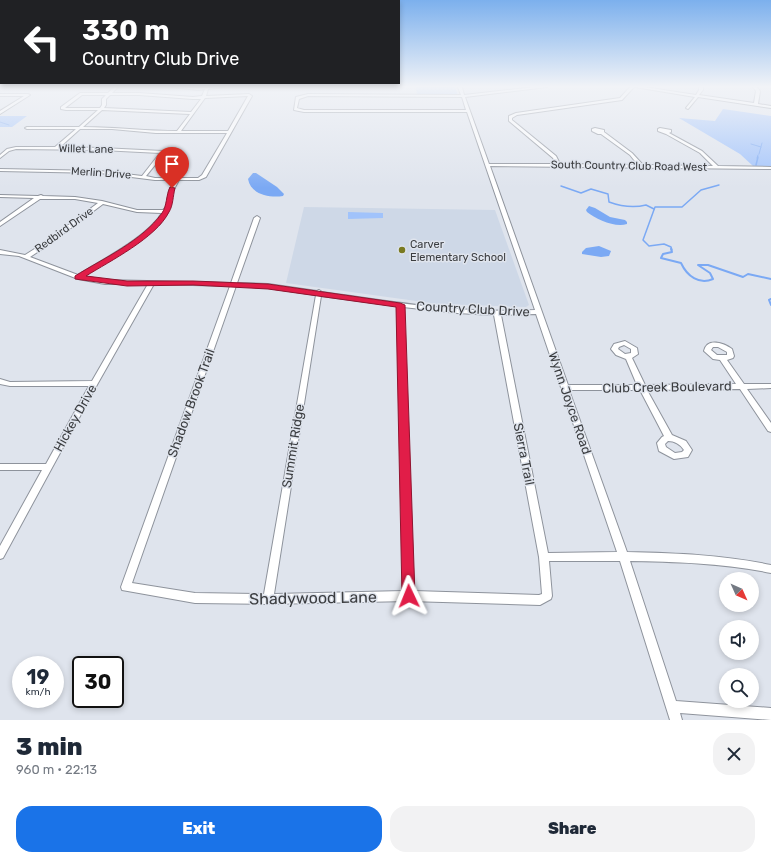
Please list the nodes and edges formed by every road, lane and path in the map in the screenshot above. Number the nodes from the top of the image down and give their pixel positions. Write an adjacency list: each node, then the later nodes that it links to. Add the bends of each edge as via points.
1 (87, 121): 7 (street)
2 (187, 121): 8 (street)
3 (236, 121): 9 (street)
4 (471, 121): 14 (street, Wynn Joyce Road)
5 (511, 121): 15 (street, via 555,157)
6 (27, 128): 7 (street)
7 (78, 128): 8 (street); 12 (street)
8 (178, 132): 9 (street)
9 (229, 132): 21 (street, Merlin Drive, via 202,178)
10 (601, 132): 16 (street, via 631,154)
11 (667, 133): 17 (street, via 701,152)
12 (56, 148): 13 (street, Willet Lane, via 13,149); 20 (street, Willet Lane, via 159,151 162,154)
13 (0, 157)
14 (487, 165): 15 (street, South Country Club Road West); 35 (street, Wynn Joyce Road)
15 (559, 166): 16 (street, South Country Club Road West)
16 (641, 166): 17 (street, South Country Club Road West)
17 (716, 167): 18 (street, South Country Club Road West)
18 (771, 168)
19 (0, 170): 20 (street, Merlin Drive, via 100,172)
20 (143, 177): 21 (street, Merlin Drive)
21 (178, 179): 25 (street, via 171,191)
22 (0, 196): 23 (street)
23 (41, 196): 24 (street); 27 (street)
24 (102, 202): 25 (street, via 137,211); 29 (street, Redbird Drive)
25 (166, 212): 30 (street, via 146,234)
26 (257, 218): 32 (street, Shadow Brook Trail)
27 (0, 224)
28 (0, 252): 29 (street, Country Club Drive)
29 (26, 257): 30 (street, Country Club Drive)
30 (78, 278): 31 (street, Country Club Drive, via 105,282)
31 (152, 283): 32 (street, Country Club Drive); 40 (street, Hickey Drive)
32 (234, 284): 33 (street, Country Club Drive); 53 (street, Shadow Brook Trail)
33 (319, 292): 34 (street, Country Club Drive); 56 (street, Summit Ridge)
34 (400, 305): 36 (street, Country Club Drive); 54 (street)
35 (539, 312): 36 (street, Country Club Drive); 44 (street, Wynn Joyce Road)
36 (497, 313): 51 (street, Sierra Trail)
37 (628, 356): 43 (street)
38 (723, 359): 41 (street)
39 (0, 381): 40 (street, via 10,384)
40 (94, 383): 48 (street, Hickey Drive)
41 (743, 386): 42 (street, Club Creek Boulevard); 43 (street, Club Creek Boulevard); 45 (street)
42 (771, 386)
43 (642, 387): 44 (street, Club Creek Boulevard); 46 (street)
44 (564, 388): 50 (street, Wynn Joyce Road)
45 (771, 429)
46 (669, 438)
47 (0, 467): 48 (street)
48 (48, 467): 49 (street, Hickey Drive)
49 (0, 555)
50 (623, 555): 51 (street); 52 (street, via 704,560); 57 (street, Wynn Joyce Road)
51 (544, 557): 55 (street, Sierra Trail)
52 (771, 569)
53 (126, 587): 56 (street, Shadywood Lane, via 195,598)
54 (409, 596): 55 (street, Shadywood Lane, via 540,600); 56 (street, Shadywood Lane)
55 (547, 596)
56 (268, 599)
57 (671, 707): 58 (street); 59 (street, Wynn Joyce Road)
58 (771, 714)
59 (676, 720)

